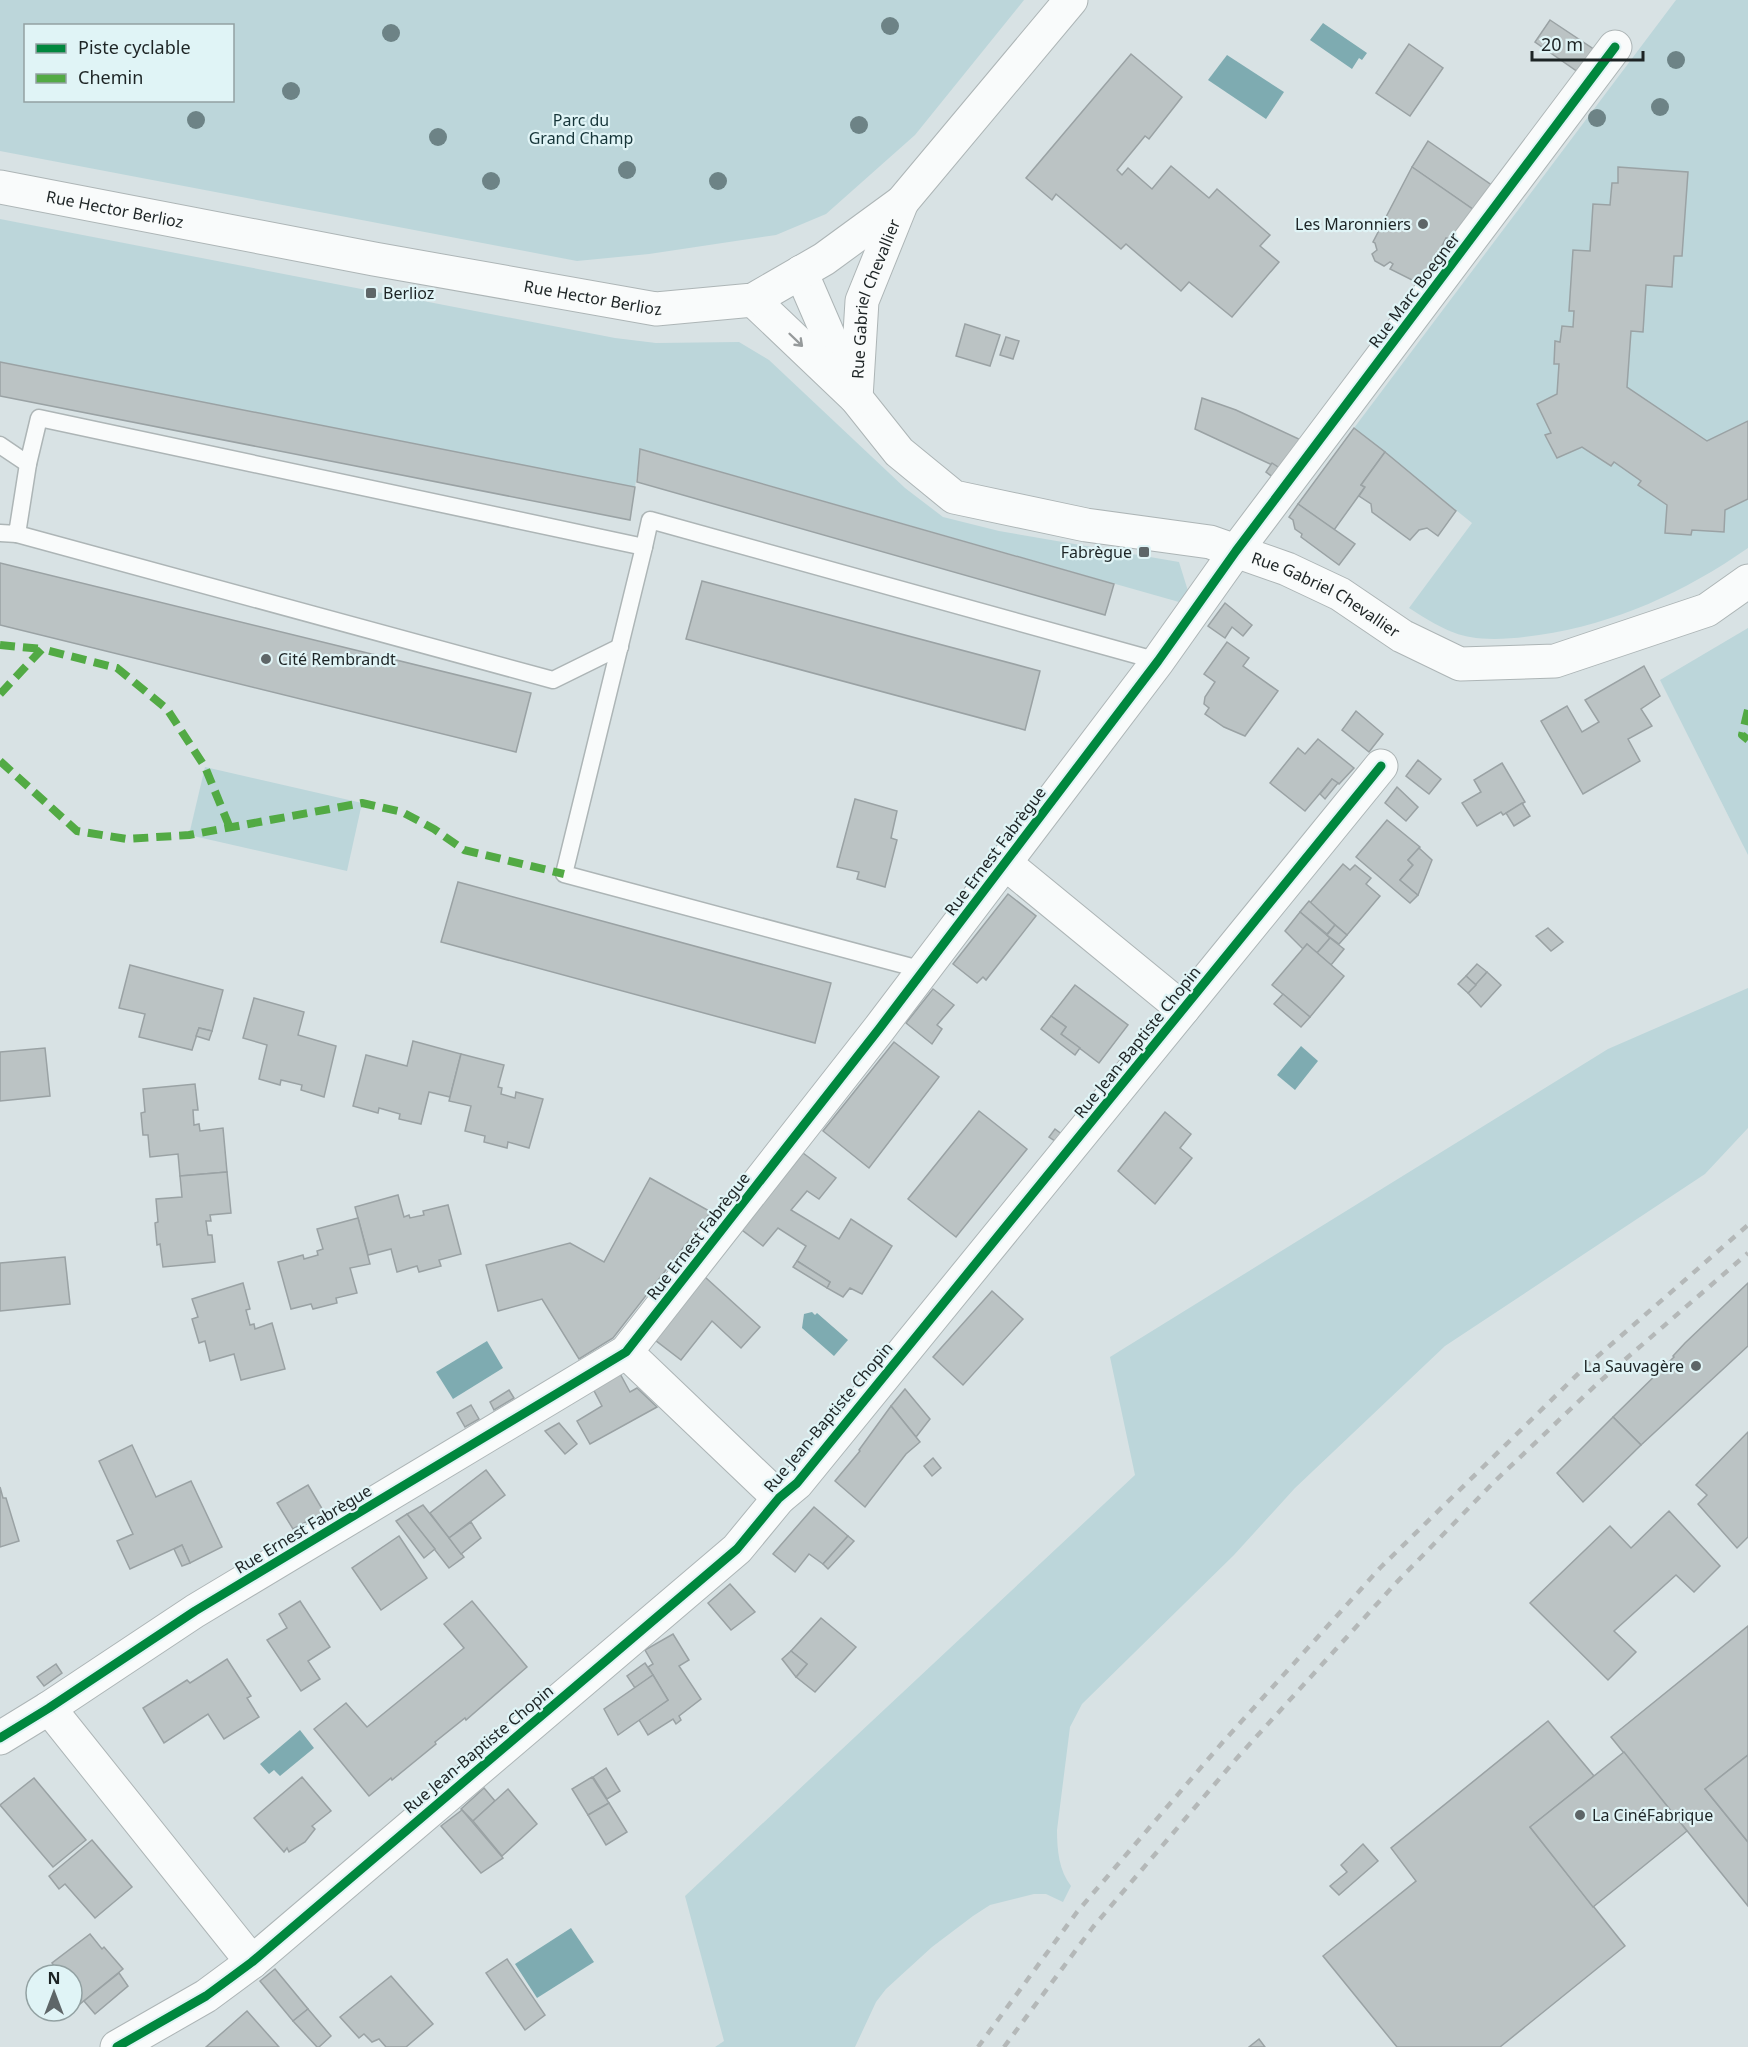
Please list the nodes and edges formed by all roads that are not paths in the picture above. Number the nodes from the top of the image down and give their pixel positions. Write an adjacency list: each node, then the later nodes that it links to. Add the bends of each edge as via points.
1 (1071, 0): 4 (street, Rue Hector Berlioz)
2 (1615, 47): 13 (street, Rue Marc Boegner)
3 (0, 187): 6 (street, Rue Hector Berlioz, via 656,309)
4 (902, 202): 5 (street, Rue Hector Berlioz); 7 (street, Rue Gabriel Chevallier, via 862,301)
5 (801, 272): 6 (street, Rue Hector Berlioz); 7 (street, Rue Gabriel Chevallier)
6 (753, 300): 7 (street, Rue Gabriel Chevallier, one-way to 7)
7 (856, 398): 13 (street, Rue Gabriel Chevallier, via 899,452 954,497 1086,525 1210,542)
8 (0, 445): 9 (lane)
9 (28, 464): 11 (lane); 12 (lane, via 39,418)
10 (0, 533): 11 (lane)
11 (17, 534): 15 (lane, via 553,680)
12 (644, 547): 15 (lane); 16 (lane, via 651,520)
13 (1236, 551): 14 (street, Rue Gabriel Chevallier, via 1340,594 1402,636 1460,664 1555,661 1707,610); 16 (street, Rue Ernest Fabrègue)
14 (1748, 581)
15 (620, 647): 19 (lane, via 564,874)
16 (1158, 661): 18 (street, Rue Ernest Fabrègue)
17 (1381, 766): 20 (street, Rue Jean-Baptiste Chopin)
18 (1005, 863): 19 (street, Rue Ernest Fabrègue); 20 (street, Rue Jean-Baptiste Chopin)
19 (922, 970): 21 (street, Rue Ernest Fabrègue)
20 (1183, 1009): 22 (street, Rue Jean-Baptiste Chopin, via 797,1483)
21 (626, 1352): 22 (street, Rue Jean-Baptiste Chopin); 23 (street, Rue Ernest Fabrègue, via 195,1611)
22 (779, 1498): 25 (street, Rue Jean-Baptiste Chopin, via 737,1549)
23 (49, 1708): 24 (street, Rue Ernest Fabrègue); 25 (street)
24 (0, 1738)
25 (252, 1962): 26 (street, Rue Jean-Baptiste Chopin, via 206,1996)
26 (117, 2047)

